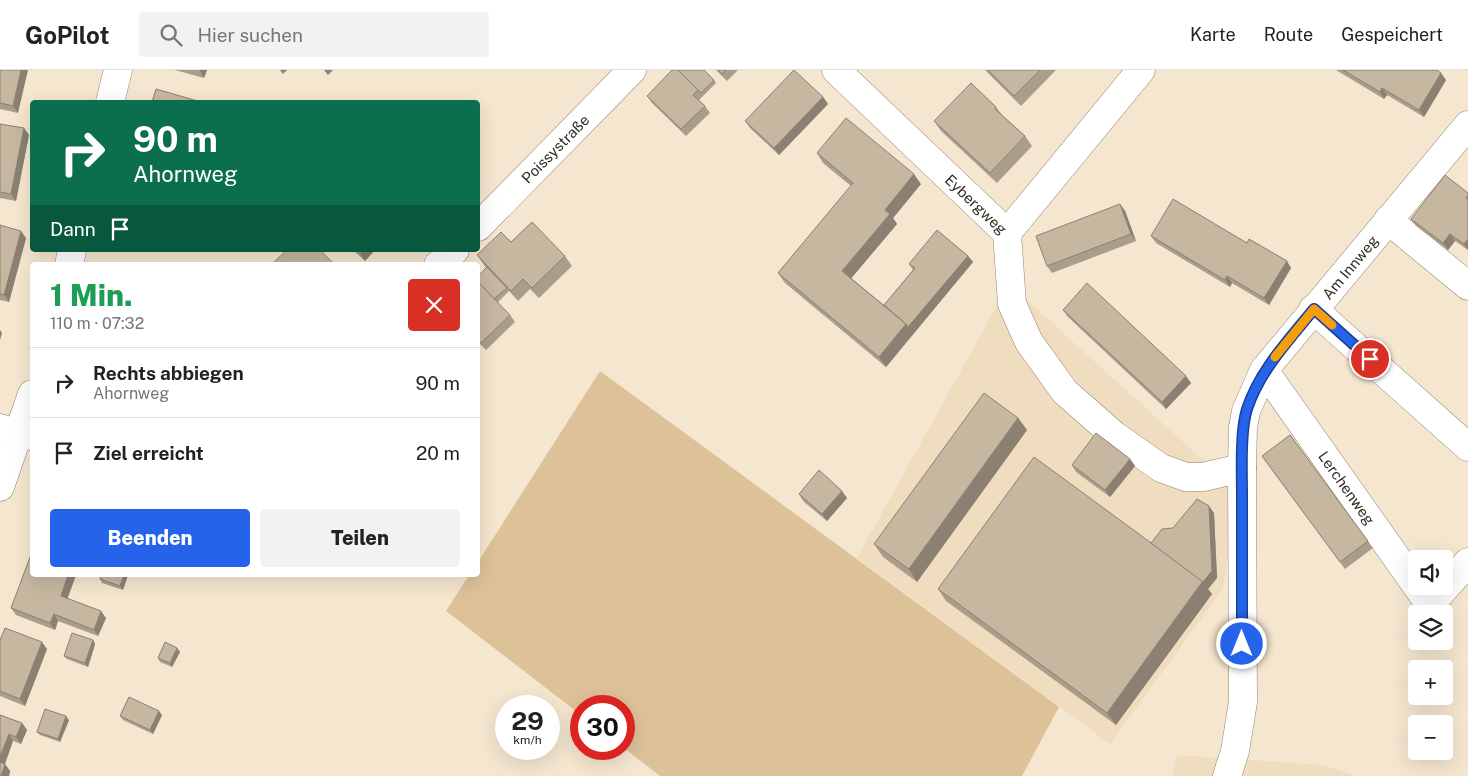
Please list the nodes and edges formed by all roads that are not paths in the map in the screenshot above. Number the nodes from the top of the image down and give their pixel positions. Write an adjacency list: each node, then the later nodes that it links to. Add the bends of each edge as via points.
1 (118, 70): 5 (street)
2 (632, 70): 8 (street, Poissystraße)
3 (836, 70): 9 (street, Eybergweg)
4 (1141, 70): 9 (street, Eybergweg)
5 (110, 100)
6 (1468, 125): 7 (street, Am Innweg)
7 (1388, 220): 12 (street); 13 (street, Am Innweg)
8 (480, 225)
9 (1008, 233): 18 (street, via 1012,304 1029,342 1065,392 1114,435 1161,468 1186,477 1202,477)
10 (453, 252): 11 (street)
11 (441, 262)
12 (1468, 286)
13 (1314, 309): 14 (street, Am Innweg); 17 (street)
14 (1264, 370): 18 (street, Am Innweg, via 1246,411); 20 (street, Lerchenweg, via 1430,605)
15 (30, 399): 16 (street)
16 (17, 432): 19 (street)
17 (1468, 447)
18 (1242, 468): 21 (street, Am Innweg, via 1243,702)
19 (0, 487)
20 (1468, 562)
21 (1227, 776)

